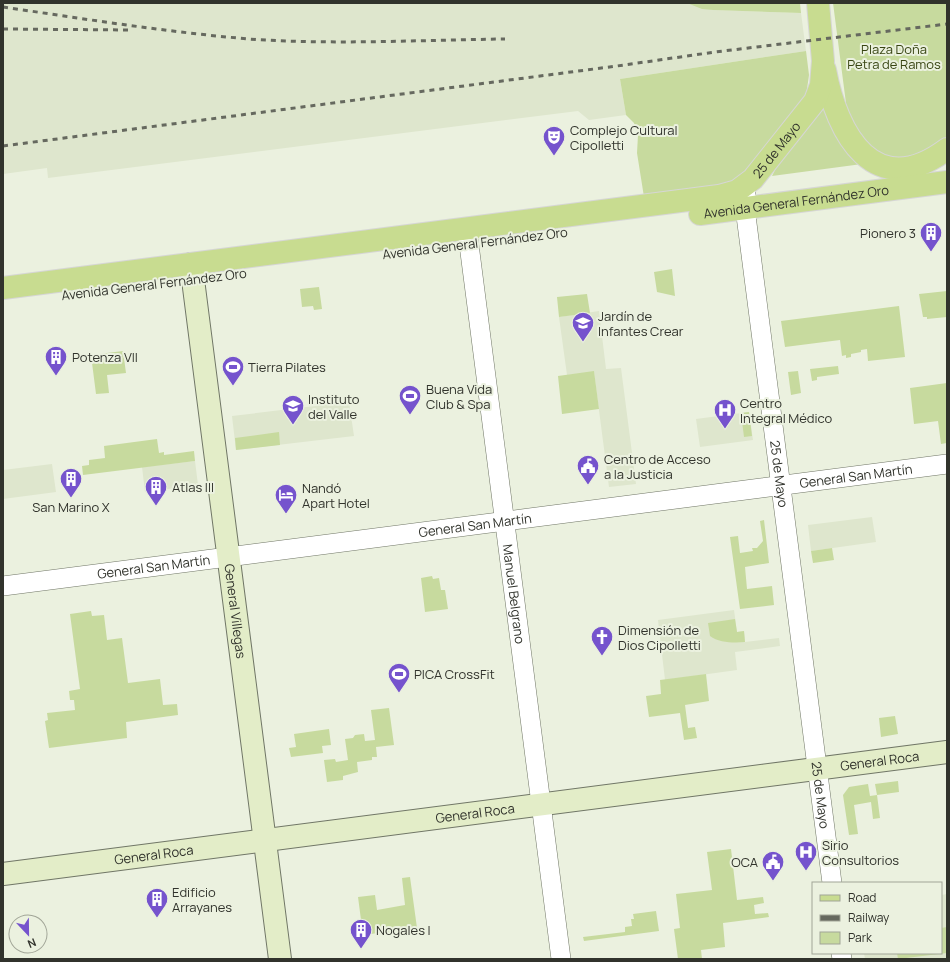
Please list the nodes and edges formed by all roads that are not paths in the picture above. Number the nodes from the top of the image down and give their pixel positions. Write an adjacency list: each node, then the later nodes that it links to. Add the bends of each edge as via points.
1 (818, 3): 2 (main road)
2 (822, 50): 3 (main road, via 830,94 846,133 858,150 871,161 889,168 910,168 931,160); 4 (main road, 25 de Mayo, via 821,85 815,101)
3 (947, 149)
4 (759, 173): 6 (street, 25 de Mayo, via 746,194); 7 (main road, Avenida General Fernández Oro, via 743,188 725,195)
5 (947, 182): 6 (main road, Avenida General Fernández Oro)
6 (745, 208): 7 (main road, Avenida General Fernández Oro); 12 (street, 25 de Mayo)
7 (468, 236): 8 (main road, Avenida General Fernández Oro); 13 (street, Manuel Belgrano)
8 (192, 272): 9 (main road, Avenida General Fernández Oro); 10 (main road, Avenida General Fernández Oro); 14 (street, General Villegas)
9 (3, 288)
10 (3, 304)
11 (947, 464): 12 (street, General San Martín)
12 (781, 485): 13 (street, General San Martín); 17 (street, 25 de Mayo)
13 (505, 521): 14 (street, General San Martín); 18 (street, Manuel Belgrano)
14 (228, 557): 15 (street, General San Martín); 19 (street, General Villegas)
15 (3, 586)
16 (947, 752): 17 (street, General Roca)
17 (817, 769): 18 (street, General Roca); 21 (street, 25 de Mayo)
18 (541, 804): 19 (street, General Roca); 23 (street, Manuel Belgrano)
19 (264, 840): 20 (street, General Roca); 22 (street, General Villegas)
20 (3, 874)
21 (832, 882)
22 (280, 959)
23 (561, 959)

